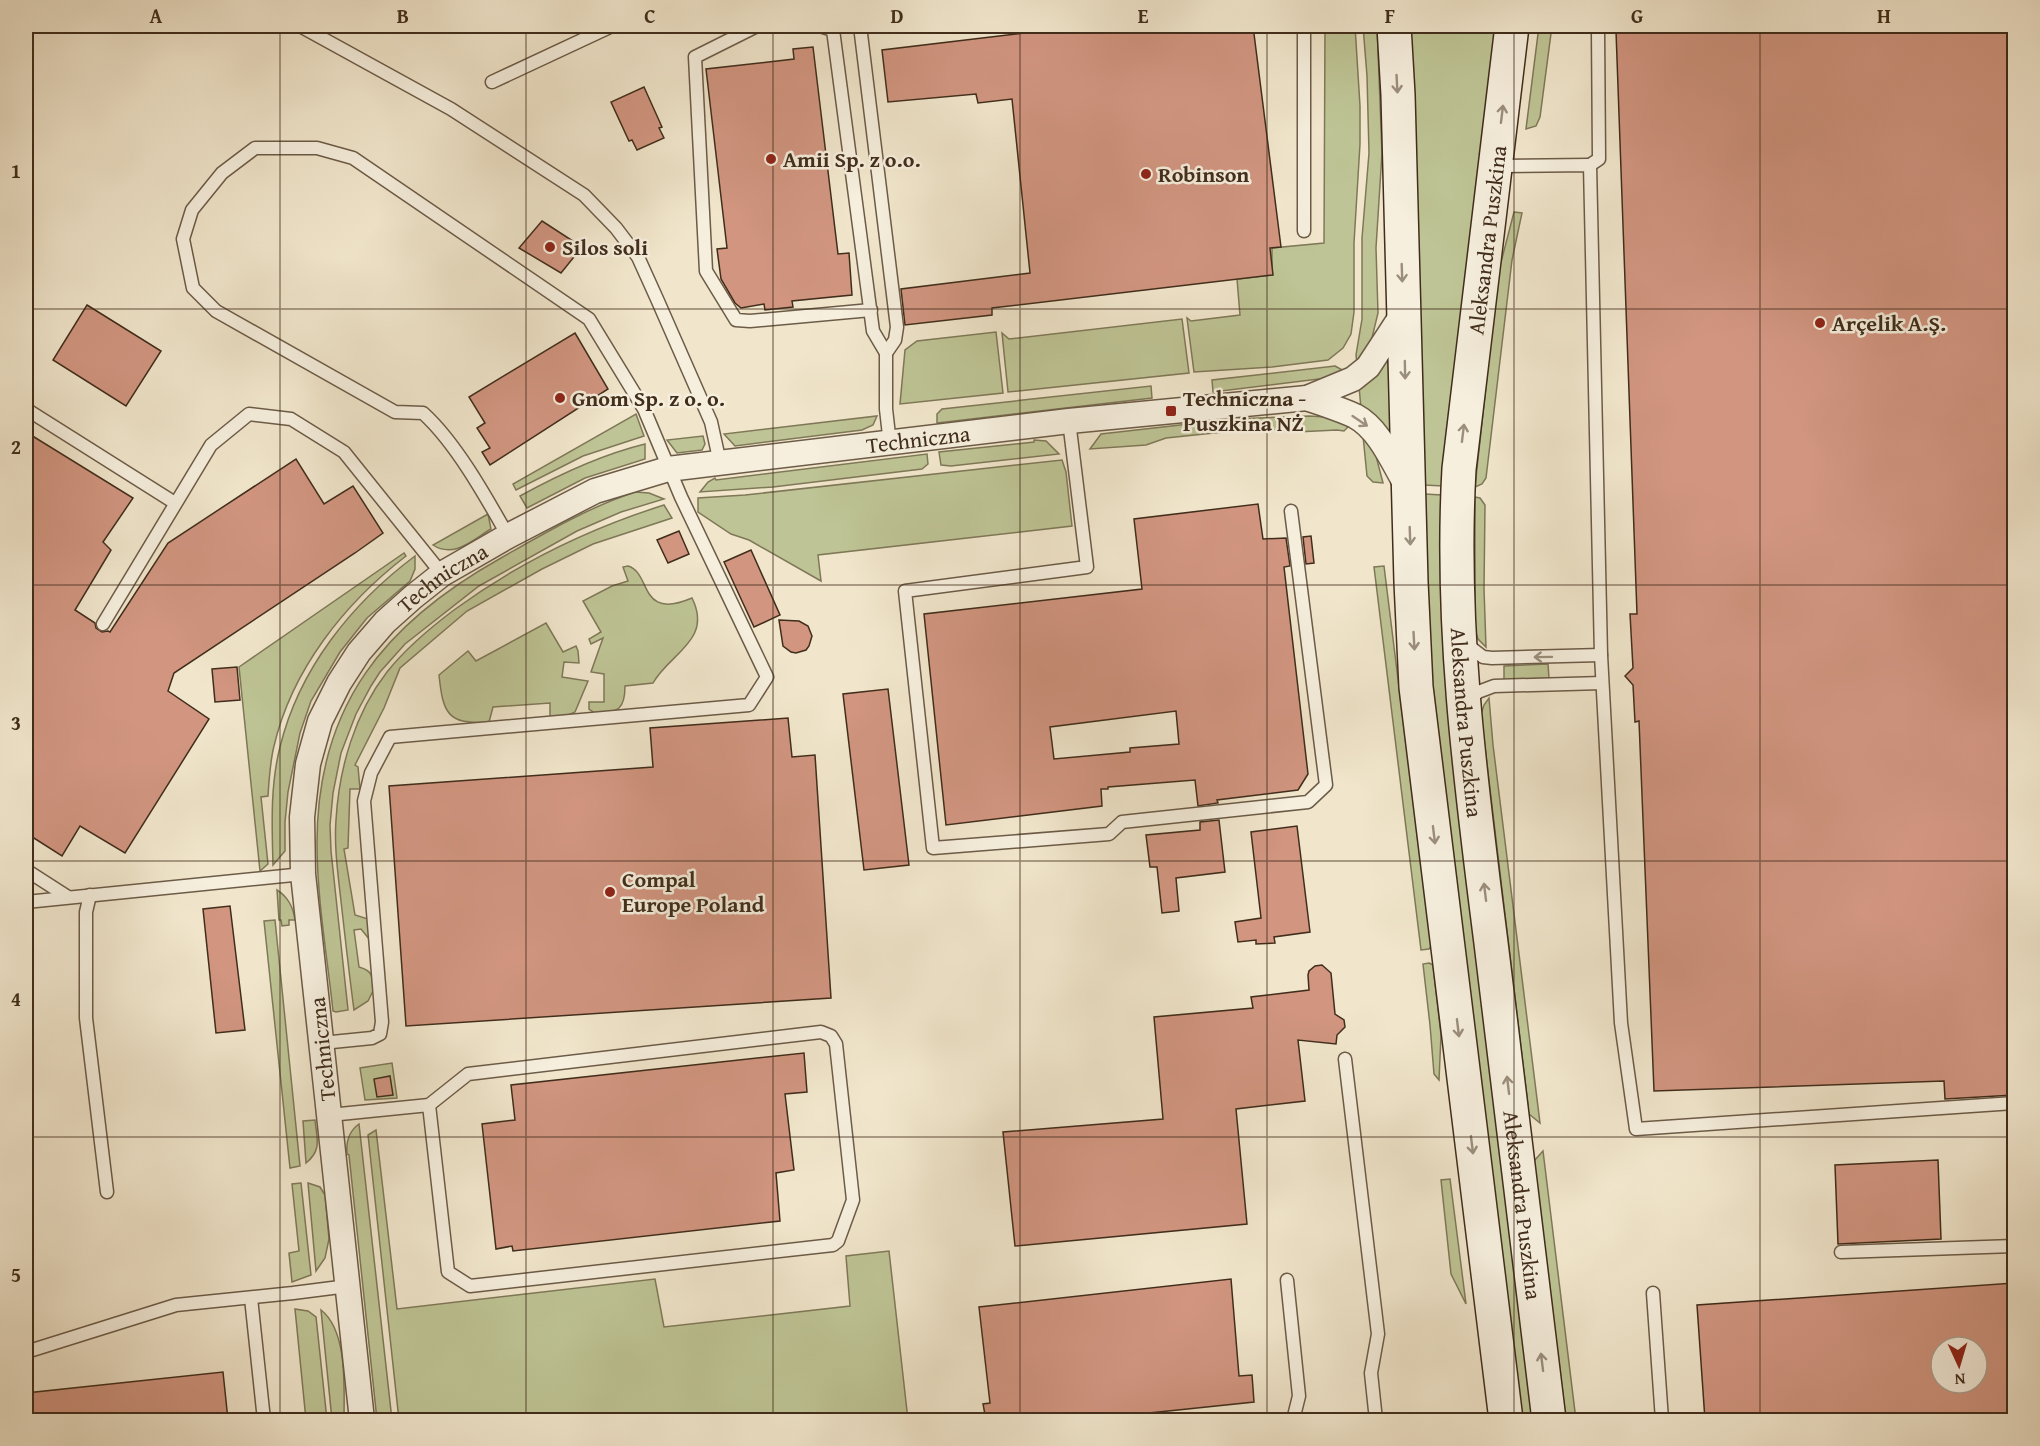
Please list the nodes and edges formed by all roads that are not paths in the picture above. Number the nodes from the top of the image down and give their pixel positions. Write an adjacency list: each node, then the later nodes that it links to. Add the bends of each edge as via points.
1 (300, 26): 21 (lane, via 451,109 584,195 616,228 638,257 657,299 711,422)
2 (612, 26): 10 (lane)
3 (757, 26): 14 (lane, via 695,57 706,271 736,320)
4 (820, 26): 14 (lane, via 832,30)
5 (860, 26): 16 (lane, via 897,327 895,340)
6 (1304, 26): 13 (lane)
7 (1394, 26): 15 (main road, Aleksandra Puszkina, one-way to 15)
8 (1512, 26): 12 (main road, Aleksandra Puszkina, one-way to 8)
9 (1600, 26): 11 (lane, via 1599,159)
10 (492, 82)
11 (1590, 165): 12 (lane); 30 (lane)
12 (1496, 166): 29 (main road, Aleksandra Puszkina, one-way to 12, via 1459,469)
13 (1304, 231)
14 (871, 310): 16 (lane, via 873,330)
15 (1404, 312): 17 (street, Techniczna, via 1368,367 1353,379); 23 (main road, Aleksandra Puszkina, one-way to 23)
16 (886, 353): 20 (lane)
17 (1307, 398): 19 (street, Techniczna); 23 (street, Techniczna, one-way to 23, via 1357,417 1368,426)
18 (26, 409): 24 (lane)
19 (1069, 421): 20 (street, Techniczna); 25 (lane, via 1087,567 905,591 933,848 1109,834 1122,822 1308,802 1326,785)
20 (890, 444): 21 (street, Techniczna)
21 (720, 463): 22 (street, Techniczna)
22 (668, 469): 26 (street, Techniczna, via 595,491); 26 (lane, via 644,409 589,319 353,158 317,148 255,148 222,173 192,210 183,239 193,288 216,311 395,412 423,413 438,426); 38 (lane, via 766,677 749,705 390,737 371,773 364,801 380,1034)
23 (1408, 489): 55 (main road, Aleksandra Puszkina, one-way to 55, via 1418,699)
24 (175, 503): 27 (lane, via 211,445 249,414 291,419 345,452); 28 (lane)
25 (1291, 512)
26 (508, 536): 27 (street, Techniczna)
27 (442, 574): 34 (street, Techniczna, via 385,622 359,652 320,721 308,764 302,818)
28 (103, 624)
29 (1458, 637): 30 (lane, one-way to 29, via 1483,657); 32 (main road, Aleksandra Puszkina)
30 (1601, 656): 31 (lane)
31 (1602, 683): 32 (lane, via 1494,686 1478,692); 40 (lane, via 1622,1023 1636,1129)
32 (1463, 708): 56 (main road, Aleksandra Puszkina, one-way to 32)
33 (26, 870): 36 (lane)
34 (303, 874): 35 (lane); 38 (street, Techniczna)
35 (90, 895): 36 (lane); 43 (lane, via 86,912 86,1018)
36 (68, 897): 37 (lane)
37 (26, 902)
38 (322, 1043): 42 (street, Techniczna)
39 (1345, 1059): 54 (lane, via 1378,1334 1371,1373)
40 (2014, 1103)
41 (429, 1105): 41 (lane, via 448,1272 470,1286 833,1245 853,1200 836,1044 831,1036 821,1032 468,1074); 42 (lane)
42 (330, 1115): 47 (street, Techniczna)
43 (107, 1192)
44 (2014, 1246): 45 (lane)
45 (1841, 1252)
46 (1287, 1280): 53 (lane, via 1299,1396)
47 (348, 1286): 49 (lane); 52 (street, Techniczna)
48 (1653, 1293): 57 (lane)
49 (251, 1298): 50 (lane, via 177,1305); 51 (lane)
50 (26, 1352)
51 (264, 1420)
52 (362, 1420)
53 (1293, 1420)
54 (1376, 1420)
55 (1506, 1420)
56 (1549, 1420)
57 (1662, 1420)

